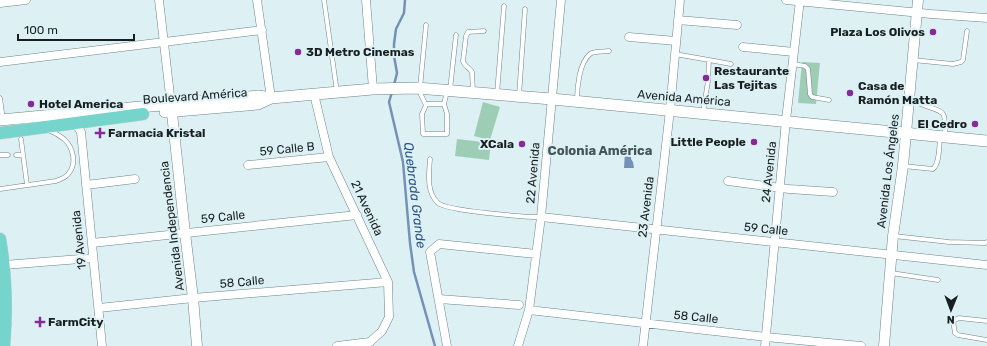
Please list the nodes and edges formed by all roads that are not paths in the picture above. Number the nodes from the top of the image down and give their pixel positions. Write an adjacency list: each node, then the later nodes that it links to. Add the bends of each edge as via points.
1 (26, 0): 10 (street)
2 (159, 0): 27 (street)
3 (257, 0): 21 (street)
4 (324, 0): 40 (lane)
5 (366, 0): 38 (street)
6 (561, 0): 46 (street, 22 Avenida)
7 (680, 0): 18 (street, 23 Avenida)
8 (786, 0): 11 (street)
9 (918, 0): 16 (street, Avenida Los Ángeles)
10 (16, 1): 12 (street)
11 (800, 1): 13 (street); 30 (street, 24 Avenida)
12 (0, 3)
13 (858, 4): 16 (street)
14 (504, 6): 43 (lane)
15 (525, 9): 44 (lane)
16 (917, 13): 17 (street); 33 (street, Avenida Los Ángeles)
17 (987, 18)
18 (678, 20): 20 (street); 26 (street, 23 Avenida)
19 (426, 25): 37 (lane)
20 (737, 25)
21 (262, 30): 27 (street); 45 (street)
22 (484, 31): 41 (lane, via 468,32 466,36 463,61 472,72)
23 (967, 31): 33 (lane, via 961,62 953,64)
24 (456, 35): 39 (lane)
25 (628, 37): 26 (street)
26 (676, 40): 31 (street, 23 Avenida)
27 (163, 43): 34 (street); 53 (street)
28 (743, 47): 30 (street)
29 (609, 51): 49 (lane, via 594,52 585,61 578,79)
30 (794, 52): 36 (street, 24 Avenida)
31 (675, 54): 32 (lane); 54 (street, 23 Avenida)
32 (709, 60): 35 (lane); 55 (lane)
33 (913, 60): 61 (street, Avenida Los Ángeles)
34 (0, 62)
35 (731, 64)
36 (793, 64): 48 (lane, via 808,69 812,97); 57 (street, 24 Avenida)
37 (418, 88): 38 (main road, Avenida América); 39 (main road, Avenida América); 50 (lane)
38 (375, 89): 40 (main road, Boulevard América)
39 (448, 91): 41 (main road, Avenida América); 51 (lane)
40 (337, 92): 42 (main road, Boulevard América)
41 (473, 92): 43 (main road, Avenida América)
42 (314, 94): 45 (main road, Boulevard América); 70 (street, 21 Avenida)
43 (497, 94): 44 (main road, Avenida América)
44 (520, 96): 46 (main road, Avenida América)
45 (271, 98): 53 (main road, Boulevard América, via 258,96)
46 (552, 98): 49 (main road, Avenida América); 82 (street, 22 Avenida)
47 (0, 100): 58 (lane)
48 (829, 100)
49 (577, 101): 54 (main road, Avenida América)
50 (426, 104): 51 (lane); 51 (lane, via 422,114 423,134 446,135 447,114)
51 (444, 104)
52 (920, 104): 63 (lane, via 941,111 945,116)
53 (171, 107): 56 (main road, Boulevard América); 58 (main road, Boulevard América); 84 (street, Avenida Independencia)
54 (670, 110): 55 (main road, Avenida América); 83 (street, 23 Avenida)
55 (703, 113): 57 (main road, Avenida América)
56 (143, 114): 58 (main road, Boulevard América); 59 (main road, via 88,121)
57 (786, 120): 61 (main road, Avenida América); 78 (street, 24 Avenida)
58 (1, 122)
59 (76, 126): 60 (main road); 77 (street, 19 Avenida)
60 (44, 128): 62 (main road); 76 (lane, via 65,140 70,147 72,167 63,179)
61 (906, 132): 63 (main road, Avenida América); 73 (street, Avenida Los Ángeles)
62 (0, 133)
63 (942, 136): 65 (main road, Avenida América); 73 (lane, via 936,167 933,169)
64 (21, 138): 69 (lane)
65 (987, 141)
66 (0, 155): 67 (lane)
67 (8, 155)
68 (16, 155): 69 (lane)
69 (23, 155): 76 (lane)
70 (329, 157): 72 (street, 59 Calle B); 81 (street, 21 Avenida)
71 (430, 159): 82 (lane, via 428,182 438,204 464,210)
72 (248, 165)
73 (903, 166): 85 (street, Avenida Los Ángeles)
74 (135, 179): 77 (street)
75 (728, 180): 78 (street)
76 (26, 185): 79 (lane)
77 (86, 185): 89 (street, 19 Avenida)
78 (780, 188): 80 (street); 87 (street, 24 Avenida)
79 (0, 189)
80 (833, 192)
81 (357, 215): 84 (street, 59 Calle); 97 (street, 21 Avenida)
82 (541, 217): 83 (street, 59 Calle); 90 (street, 22 Avenida)
83 (656, 228): 87 (street, 59 Calle); 104 (street, 23 Avenida)
84 (185, 233): 89 (street, 59 Calle); 98 (street, Avenida Independencia)
85 (893, 236): 88 (lane, via 949,242); 91 (street, Avenida Los Ángeles)
86 (0, 239): 94 (main road)
87 (774, 242): 91 (street, 59 Calle); 105 (street, 24 Avenida)
88 (987, 242)
89 (92, 243): 92 (street, 19 Avenida)
90 (536, 254): 99 (street, via 439,244 430,252); 102 (street, 22 Avenida)
91 (892, 255): 93 (street, 59 Calle); 95 (street, Avenida Los Ángeles)
92 (93, 258): 94 (street); 101 (street, 19 Avenida)
93 (987, 265)
94 (4, 266): 107 (main road)
95 (890, 273): 96 (lane); 116 (street, Avenida Los Ángeles)
96 (938, 280)
97 (388, 282): 98 (street, 58 Calle); 110 (street, 21 Avenida, via 389,317 382,332 370,342)
98 (193, 298): 101 (street, 58 Calle); 109 (street, Avenida Independencia)
99 (439, 299): 100 (street); 111 (street)
100 (519, 305)
101 (98, 308): 108 (street, 19 Avenida)
102 (529, 310): 104 (street, 58 Calle); 112 (street, 22 Avenida)
103 (987, 321): 106 (lane, via 959,318 953,321 953,325 958,335)
104 (646, 323): 105 (street, 58 Calle); 113 (street, 23 Avenida)
105 (766, 337): 114 (street, 24 Avenida); 115 (street, 58 Calle)
106 (987, 340)
107 (4, 346)
108 (102, 346)
109 (197, 346)
110 (337, 346)
111 (448, 346)
112 (518, 346)
113 (644, 346)
114 (765, 346)
115 (861, 346)
116 (884, 346)

